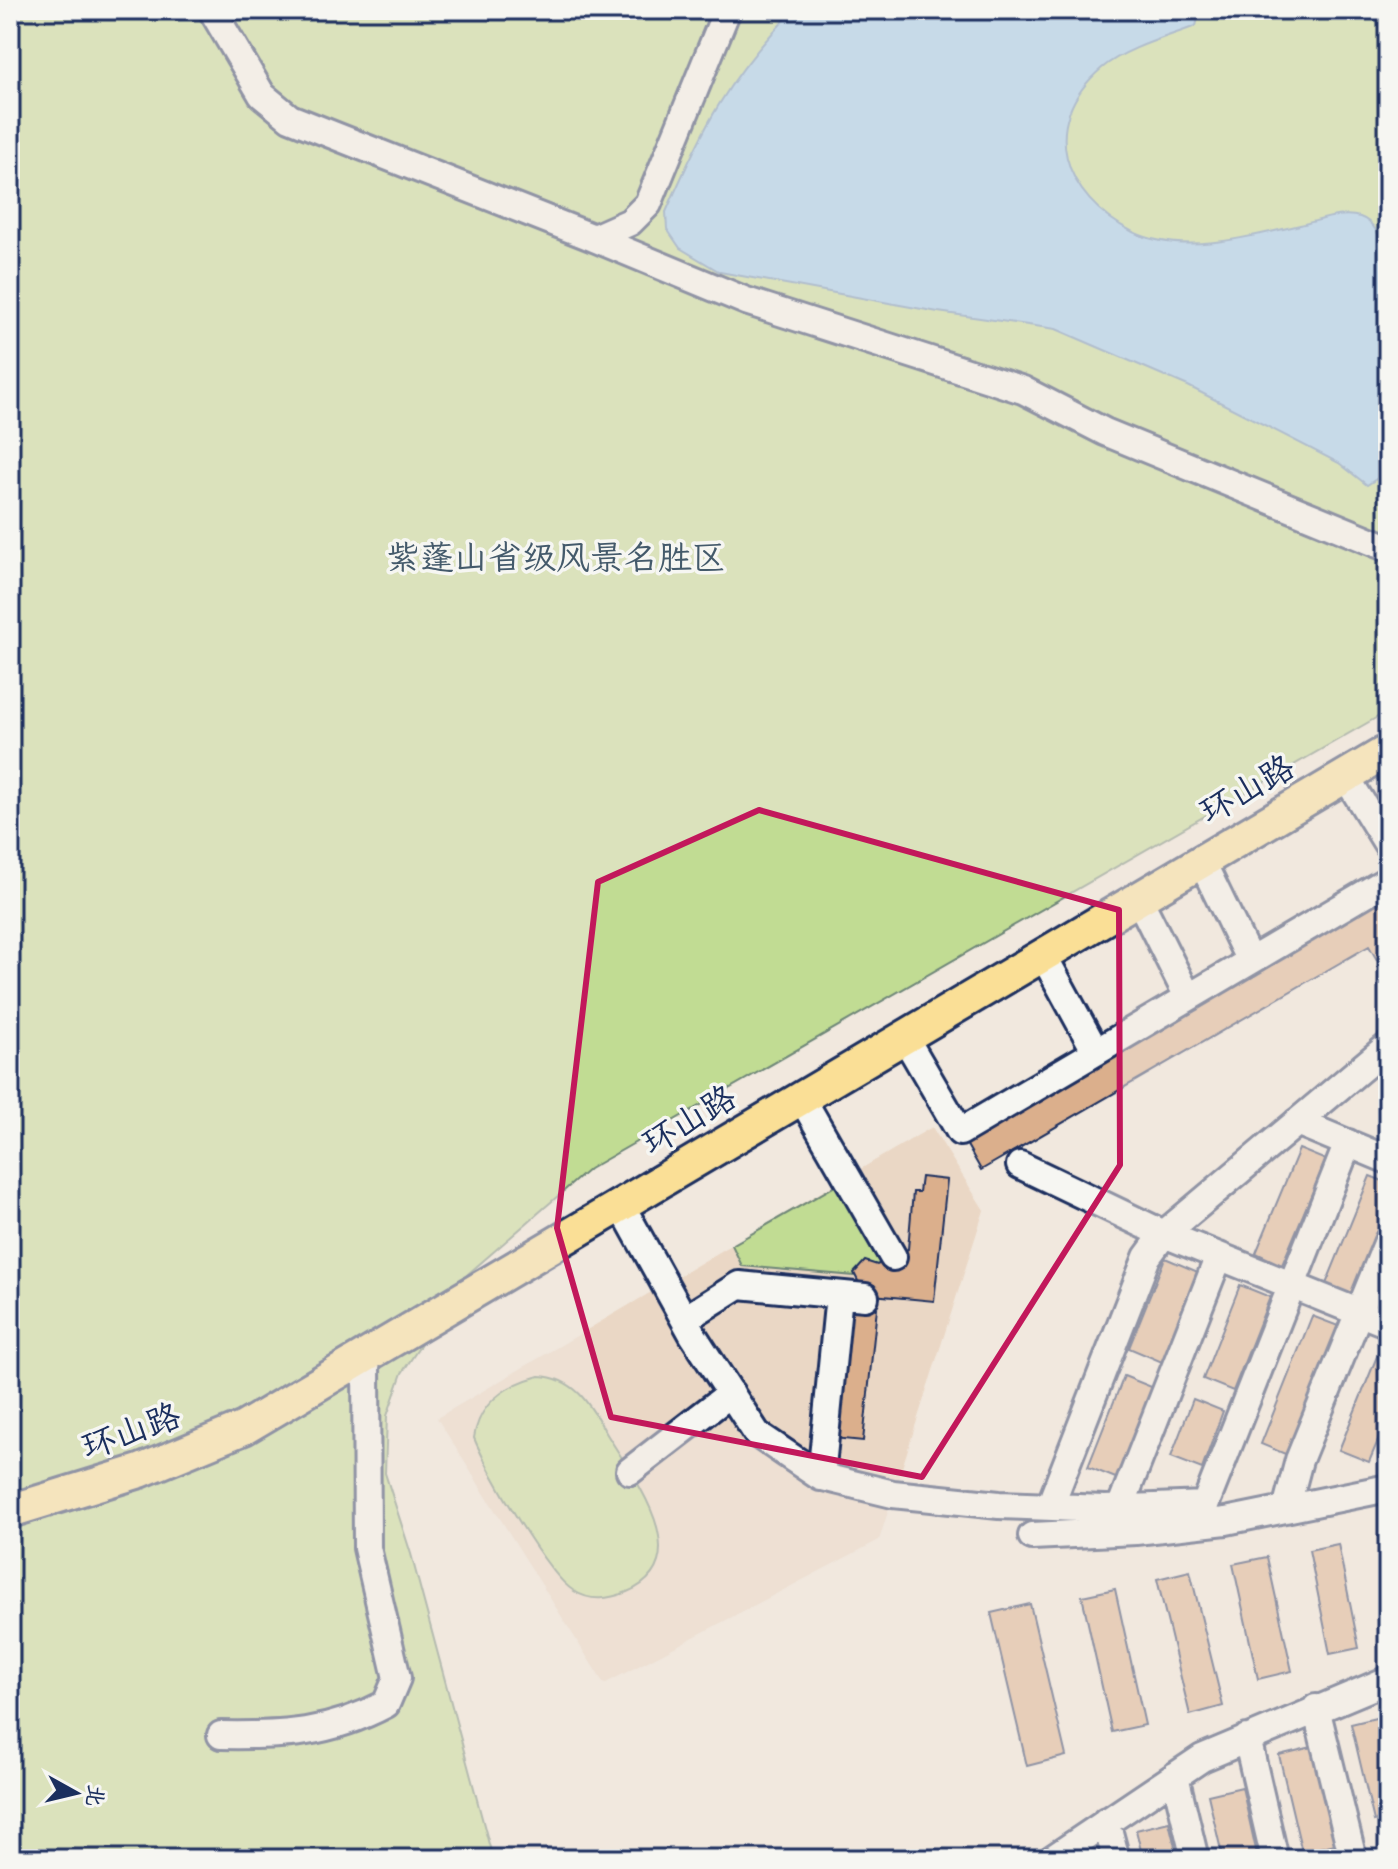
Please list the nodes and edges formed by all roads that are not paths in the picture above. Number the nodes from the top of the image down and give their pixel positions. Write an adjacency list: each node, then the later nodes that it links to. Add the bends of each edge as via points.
1 (212, 10): 3 (street, via 262,95 290,118)
2 (727, 10): 3 (street, via 648,204 630,222)
3 (594, 238): 4 (street, via 746,301 1023,390 1105,432)
4 (1388, 548)
5 (1388, 751): 6 (main road, 环山路)
6 (1345, 775): 7 (street); 8 (main road, 环山路)
7 (1388, 845)
8 (1201, 860): 10 (main road, 环山路); 12 (street)
9 (1388, 880): 12 (street)
10 (1138, 897): 11 (main road, 环山路); 13 (street)
11 (1042, 953): 14 (main road, 环山路); 16 (street)
12 (1250, 961): 13 (street)
13 (1188, 997): 16 (street)
14 (904, 1036): 16 (street, via 960,1132); 17 (main road, 环山路)
15 (1388, 1046): 18 (street)
16 (1096, 1052)
17 (801, 1097): 22 (main road, 环山路); 26 (street)
18 (1297, 1122): 19 (street); 23 (street)
19 (1348, 1143): 20 (street); 27 (street)
20 (1388, 1160)
21 (1020, 1165): 23 (street)
22 (621, 1205): 29 (street); 31 (main road, 环山路)
23 (1164, 1234): 25 (street); 36 (street, via 1147,1257)
24 (1388, 1241): 28 (street)
25 (1219, 1256): 27 (street); 37 (street)
26 (893, 1257)
27 (1290, 1285): 28 (street); 37 (street, via 1205,1505)
28 (1358, 1312): 30 (street); 38 (street, via 1299,1460)
29 (685, 1319): 32 (street); 34 (street, via 739,1285 852,1296)
30 (1388, 1324)
31 (366, 1357): 39 (main road, 环山路, via 244,1428 140,1471); 43 (street, via 367,1548 397,1678 386,1704 355,1720 284,1736)
32 (731, 1393): 33 (street); 34 (street, via 757,1434)
33 (630, 1471)
34 (821, 1477): 36 (street, via 893,1494)
35 (1388, 1488): 38 (street)
36 (1050, 1506): 37 (street)
37 (1120, 1508)
38 (1286, 1509): 40 (street, via 1151,1529)
39 (10, 1511)
40 (1032, 1536)
41 (1388, 1680): 42 (street)
42 (1316, 1708): 44 (street); 51 (street)
43 (221, 1735)
44 (1247, 1738): 45 (street); 50 (street)
45 (1175, 1776): 46 (street); 49 (street)
46 (1106, 1821): 47 (street); 48 (street)
47 (1052, 1859)
48 (1116, 1859)
49 (1195, 1859)
50 (1275, 1859)
51 (1353, 1859)

